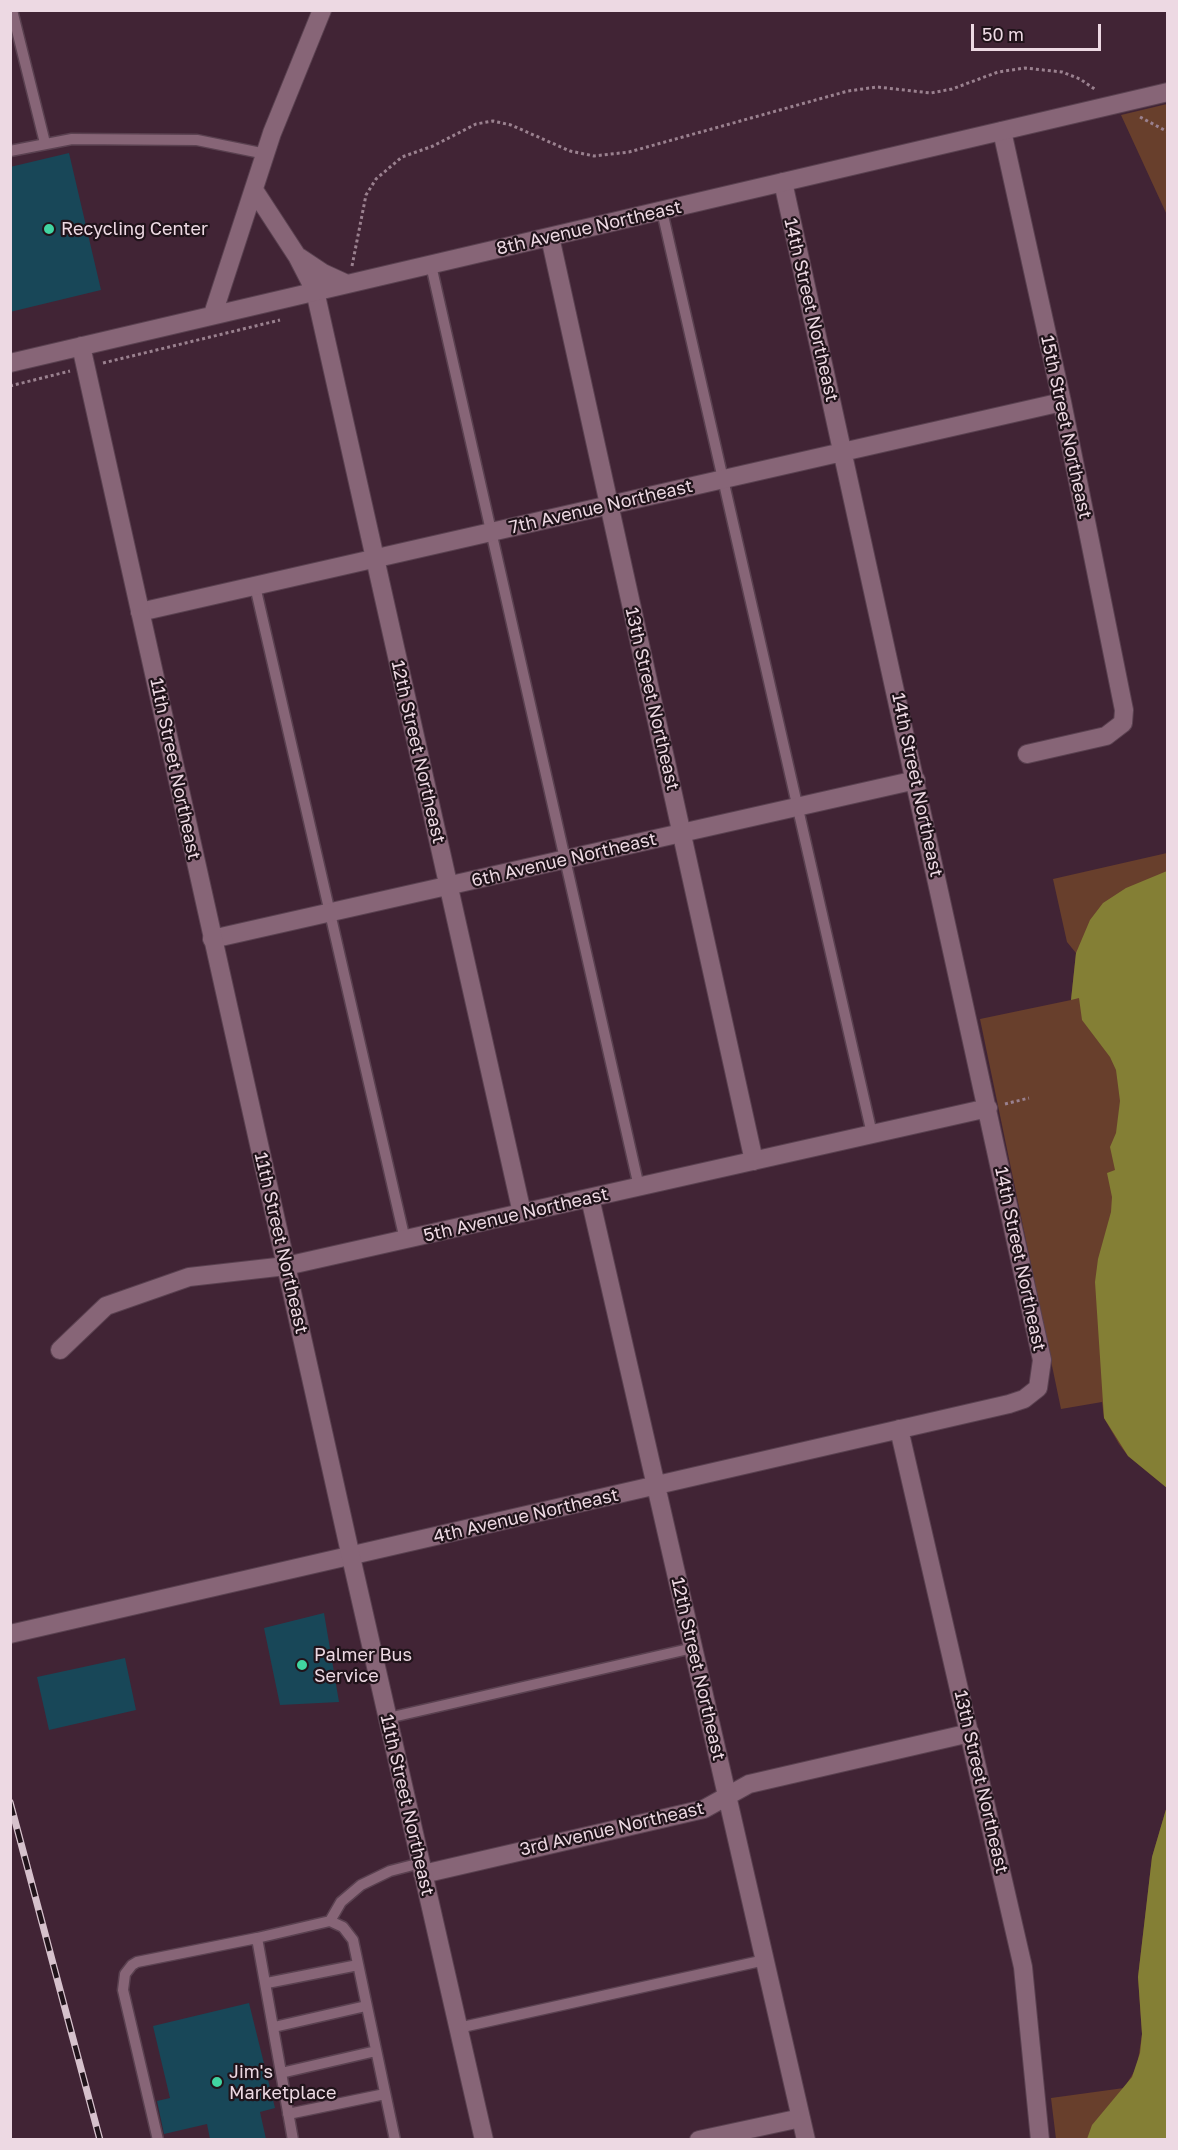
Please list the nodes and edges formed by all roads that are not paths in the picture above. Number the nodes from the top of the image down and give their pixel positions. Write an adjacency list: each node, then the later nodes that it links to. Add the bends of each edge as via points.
1 (12, 10): 5 (lane)
2 (322, 10): 7 (street)
3 (1167, 92): 4 (street, 8th Avenue Northeast)
4 (1002, 131): 8 (street, 8th Avenue Northeast); 19 (street, 15th Street Northeast)
5 (45, 143): 6 (lane); 7 (lane, via 72,139 197,140)
6 (10, 151)
7 (266, 154): 9 (street)
8 (783, 182): 10 (street, 8th Avenue Northeast); 20 (street, 14th Street Northeast)
9 (254, 190): 12 (street); 16 (street)
10 (662, 211): 11 (street, 8th Avenue Northeast); 21 (lane)
11 (550, 237): 13 (street, 8th Avenue Northeast); 22 (street, 13th Street Northeast)
12 (297, 255): 14 (street); 15 (street, 12th Street Northeast)
13 (431, 265): 14 (street, 8th Avenue Northeast); 23 (lane)
14 (347, 284): 15 (street, 8th Avenue Northeast)
15 (315, 291): 16 (street, 8th Avenue Northeast); 24 (street, 12th Street Northeast)
16 (213, 314): 17 (street, 8th Avenue Northeast)
17 (81, 346): 18 (street, 8th Avenue Northeast); 26 (street, 11th Street Northeast)
18 (10, 363)
19 (1062, 402): 20 (street, 7th Avenue Northeast); 27 (street, 15th Street Northeast, via 1123,701 1123,723 1106,736)
20 (843, 452): 21 (street, 7th Avenue Northeast); 28 (street, 14th Street Northeast)
21 (725, 478): 22 (street, 7th Avenue Northeast); 29 (lane)
22 (608, 505): 23 (street, 7th Avenue Northeast); 30 (street, 13th Street Northeast)
23 (492, 532): 24 (street, 7th Avenue Northeast); 31 (lane)
24 (374, 559): 25 (street, 7th Avenue Northeast); 32 (street, 12th Street Northeast)
25 (255, 586): 26 (street, 7th Avenue Northeast); 33 (lane)
26 (140, 612): 34 (street, 11th Street Northeast)
27 (1027, 754)
28 (916, 780): 29 (street, 6th Avenue Northeast); 35 (street, 14th Street Northeast)
29 (798, 807): 30 (street, 6th Avenue Northeast); 36 (lane)
30 (682, 834): 31 (street, 6th Avenue Northeast); 37 (street, 13th Street Northeast)
31 (564, 860): 32 (street, 6th Avenue Northeast); 38 (lane)
32 (448, 886): 33 (street, 6th Avenue Northeast); 40 (street, 12th Street Northeast)
33 (328, 913): 34 (street, 6th Avenue Northeast); 41 (lane)
34 (213, 939): 42 (street, 11th Street Northeast)
35 (988, 1108): 36 (street, 5th Avenue Northeast); 44 (street, 14th Street Northeast, via 1042,1360)
36 (872, 1134): 37 (street, 5th Avenue Northeast)
37 (754, 1161): 38 (street, 5th Avenue Northeast)
38 (639, 1187): 39 (street, 5th Avenue Northeast)
39 (591, 1198): 40 (street, 5th Avenue Northeast); 46 (street, 12th Street Northeast)
40 (522, 1213): 41 (street, 5th Avenue Northeast)
41 (405, 1240): 42 (street, 5th Avenue Northeast)
42 (286, 1266): 43 (street, 5th Avenue Northeast, via 189,1277 106,1306); 47 (street, 11th Street Northeast)
43 (60, 1350)
44 (1038, 1388): 45 (street, 4th Avenue Northeast, via 1009,1404)
45 (899, 1429): 46 (street, 4th Avenue Northeast); 51 (street, 13th Street Northeast)
46 (656, 1486): 47 (street, 4th Avenue Northeast); 49 (street, 12th Street Northeast)
47 (351, 1557): 48 (street, 4th Avenue Northeast); 50 (street, 11th Street Northeast)
48 (10, 1634)
49 (693, 1648): 50 (lane); 52 (street, 12th Street Northeast)
50 (388, 1718): 53 (street, 11th Street Northeast)
51 (970, 1733): 52 (street, 3rd Avenue Northeast, via 749,1784); 73 (street, 13th Street Northeast, via 1023,1967)
52 (727, 1797): 53 (street, 3rd Avenue Northeast, via 704,1809); 56 (street, 12th Street Northeast)
53 (422, 1869): 54 (lane, via 390,1871 361,1885 342,1902); 61 (street, 11th Street Northeast)
54 (330, 1921): 55 (lane); 57 (lane, via 343,1926 352,1940)
55 (257, 1938): 58 (lane); 67 (lane, via 137,1962 125,1974 123,1990)
56 (765, 1960): 61 (lane); 66 (street, 12th Street Northeast)
57 (358, 1965): 58 (lane); 59 (lane)
58 (267, 1983): 60 (lane)
59 (366, 2006): 60 (lane); 62 (lane)
60 (274, 2027): 63 (lane)
61 (458, 2028): 70 (street, 11th Street Northeast)
62 (376, 2051): 63 (lane); 64 (lane)
63 (281, 2073): 65 (lane)
64 (385, 2094): 65 (lane); 69 (lane)
65 (288, 2114): 68 (lane)
66 (801, 2118): 71 (street); 72 (street, 12th Street Northeast)
67 (158, 2139)
68 (292, 2139)
69 (391, 2139)
70 (484, 2139)
71 (699, 2139)
72 (806, 2139)
73 (1040, 2139)

